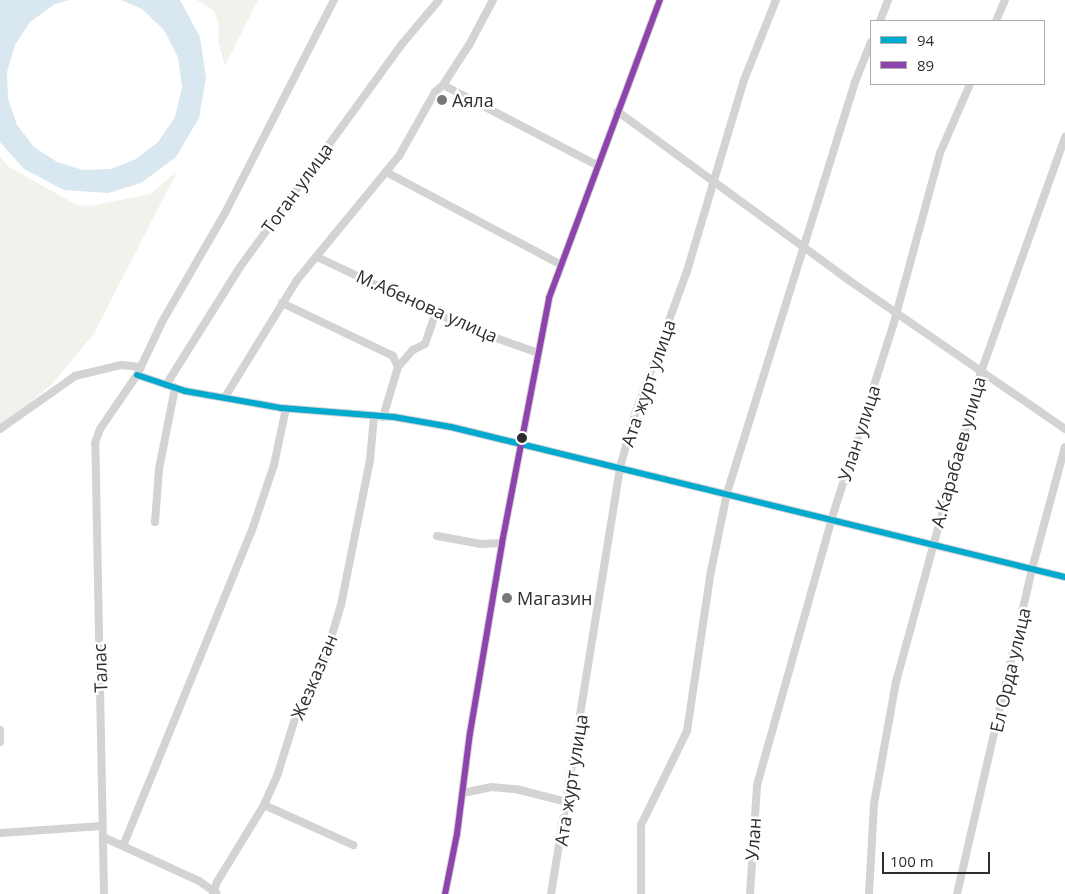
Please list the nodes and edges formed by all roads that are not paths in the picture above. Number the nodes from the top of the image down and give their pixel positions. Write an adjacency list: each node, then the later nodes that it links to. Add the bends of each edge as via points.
1 (334, 0): 25 (street, via 225,213 162,322)
2 (440, 0): 29 (street, Тоган улица, via 402,44 240,267)
3 (493, 0): 11 (street)
4 (660, 0): 13 (street)
5 (776, 0): 17 (street, Ата журт улица, via 744,80)
6 (888, 0): 8 (street)
7 (1005, 0): 9 (street)
8 (880, 20)
9 (996, 20)
10 (870, 44): 18 (street)
11 (443, 85): 15 (street); 16 (street, via 435,92 419,123)
12 (970, 85): 23 (street, Улан улица, via 940,153)
13 (618, 111): 15 (street); 17 (street)
14 (1065, 137): 27 (street, А.Карабаев улица, via 1044,188)
15 (597, 165): 20 (street)
16 (386, 172): 19 (street); 20 (street)
17 (714, 181): 18 (street); 38 (street, Ата журт улица)
18 (803, 246): 23 (street); 39 (street)
19 (317, 257): 21 (street); 22 (street, М.Абенова улица)
20 (560, 264): 24 (street)
21 (282, 303): 26 (street, via 393,356); 31 (street)
22 (436, 312): 24 (street, М.Абенова улица, via 463,326); 26 (street, via 425,344 413,350)
23 (896, 314): 27 (street); 40 (street, Улан улица)
24 (538, 353): 36 (street)
25 (141, 367): 28 (street); 34 (street, via 121,365 75,376)
26 (398, 367): 33 (street, Жезказган)
27 (981, 372): 35 (street); 44 (street, А.Карабаев улица)
28 (138, 375): 29 (street); 53 (street, Талас, via 100,429 95,443)
29 (166, 385): 30 (street)
30 (175, 388): 31 (street); 41 (street, via 159,469)
31 (224, 397): 32 (street)
32 (286, 408): 33 (street); 57 (street, via 274,466 252,533)
33 (378, 416): 36 (street); 52 (street, Жезказган, via 341,605 325,658 298,709 278,773)
34 (0, 429)
35 (1065, 429)
36 (521, 444): 38 (street); 43 (street)
37 (1065, 447): 45 (street, Ел Орда улица)
38 (620, 467): 39 (street); 51 (street, Ата журт улица)
39 (727, 493): 40 (street); 62 (street, via 711,571 687,731 641,825)
40 (831, 521): 44 (street); 49 (street, Улан улица)
41 (156, 522)
42 (438, 536): 43 (street, via 481,544)
43 (502, 543): 50 (street)
44 (932, 545): 45 (street); 64 (street, А.Карабаев улица, via 896,682 878,786)
45 (1032, 569): 46 (street); 65 (street, Ел Орда улица)
46 (1065, 577)
47 (0, 730): 48 (street)
48 (0, 742)
49 (757, 785): 63 (street, Улан)
50 (462, 793): 51 (street, via 491,788 516,789 548,794); 60 (street)
51 (567, 802): 61 (street, Ата журт улица)
52 (264, 805): 56 (street); 58 (street, Жезказган)
53 (102, 826): 54 (street); 55 (street, Талас)
54 (0, 833)
55 (103, 837): 57 (street); 59 (street, Талас)
56 (353, 845)
57 (123, 846): 58 (street, via 199,881)
58 (215, 893)
59 (104, 894)
60 (445, 894)
61 (552, 894)
62 (641, 894)
63 (750, 894)
64 (869, 894)
65 (957, 894)

